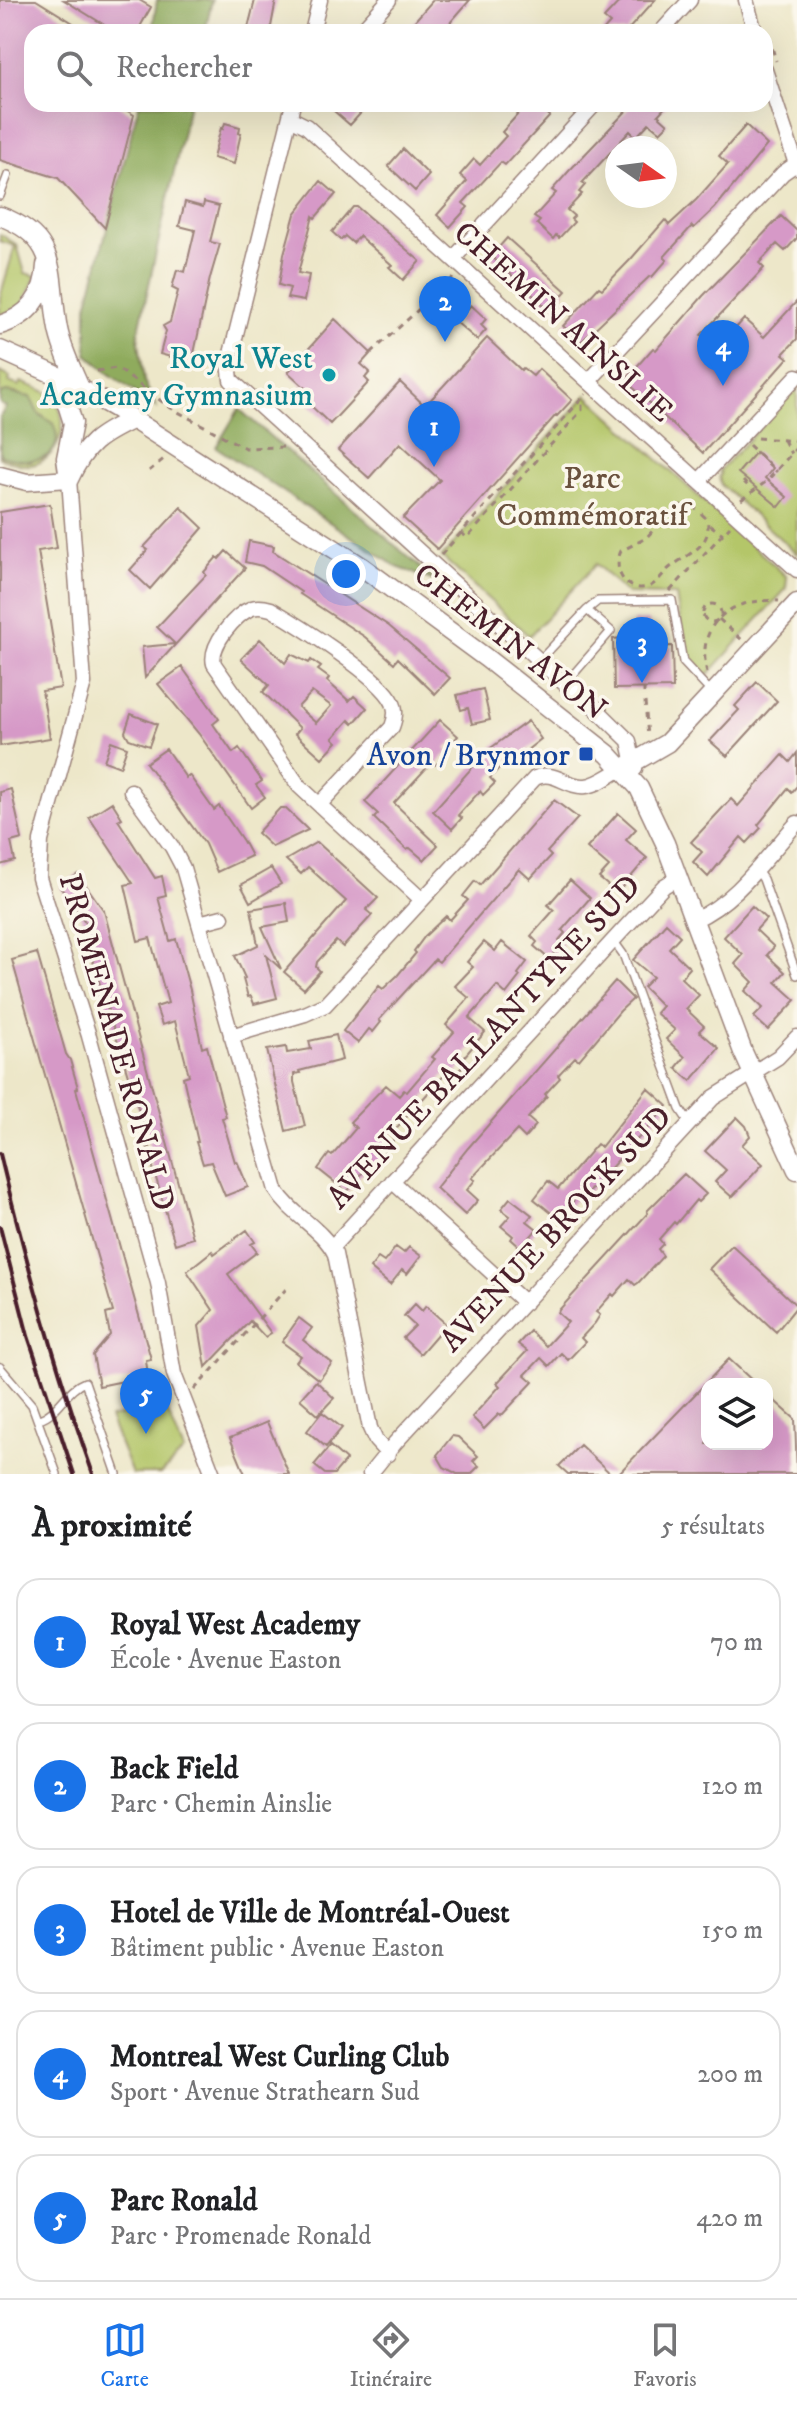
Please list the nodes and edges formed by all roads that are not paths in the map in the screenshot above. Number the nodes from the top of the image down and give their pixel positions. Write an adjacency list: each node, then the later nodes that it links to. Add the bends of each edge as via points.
1 (320, 0): 5 (street)
2 (389, 0): 6 (street)
3 (690, 0): 7 (street)
4 (746, 0): 8 (street)
5 (314, 24)
6 (367, 24)
7 (668, 24)
8 (753, 24)
9 (773, 95): 13 (street)
10 (292, 112): 33 (street, via 229,362 231,380)
11 (296, 112): 18 (street, CHEMIN AINSLIE)
12 (588, 112): 18 (street)
13 (796, 165): 23 (street, via 783,173)
14 (8, 175): 15 (lane)
15 (0, 196)
16 (0, 216): 17 (main road, via 33,234)
17 (45, 255): 19 (main road, via 44,282 33,305); 24 (main road, via 54,280 60,337)
18 (453, 259): 23 (street, CHEMIN AINSLIE)
19 (0, 325)
20 (0, 350): 21 (main road, CHEMIN AVON)
21 (58, 376): 24 (main road, CHEMIN AVON); 26 (main road)
22 (797, 376): 29 (street)
23 (588, 387): 29 (street, CHEMIN AINSLIE)
24 (80, 388): 25 (main road, CHEMIN AVON)
25 (133, 419): 26 (main road); 36 (main road, CHEMIN AVON, via 373,574)
26 (84, 436): 28 (main road)
27 (0, 475): 28 (street, via 27,482)
28 (69, 479): 61 (street, PROMENADE RONALD, via 84,683 41,841 39,878 151,1256 177,1384)
29 (699, 481): 30 (street, CHEMIN AINSLIE)
30 (797, 570)
31 (788, 602): 35 (main road)
32 (587, 610): 33 (lane); 34 (lane, via 611,631); 35 (lane, via 604,600 672,600 683,662)
33 (539, 661): 34 (street)
34 (565, 684): 36 (street, via 629,741)
35 (710, 685): 36 (main road, via 667,743)
36 (628, 766): 41 (main road, CHEMIN AVON); 42 (street, via 584,786 538,776)
37 (131, 791): 45 (street, via 181,861)
38 (320, 804): 38 (street, via 286,770 213,661 215,645 253,608 271,609 346,657 394,703 392,727); 42 (street)
39 (797, 823): 40 (street)
40 (755, 868): 44 (street, via 718,906); 47 (lane)
41 (679, 877): 44 (main road, CHEMIN AVON); 46 (street, AVENUE BALLANTYNE SUD)
42 (422, 900): 48 (street, via 325,1005)
43 (222, 917): 45 (street)
44 (694, 920): 50 (main road, CHEMIN AVON)
45 (199, 923): 48 (street)
46 (613, 940): 51 (lane); 53 (street, AVENUE BALLANTYNE SUD)
47 (797, 975)
48 (231, 1036): 54 (street, via 276,1190)
49 (797, 1037): 50 (street, AVENUE BROCK SUD)
50 (752, 1073): 51 (street, AVENUE BROCK SUD, via 722,1091); 52 (main road, CHEMIN AVON)
51 (690, 1124): 55 (street, AVENUE BROCK SUD)
52 (793, 1162)
53 (392, 1181): 54 (street, AVENUE BALLANTYNE SUD); 55 (street)
54 (332, 1247): 58 (street, via 370,1428)
55 (525, 1303): 58 (street, AVENUE BROCK SUD)
56 (0, 1367): 57 (lane)
57 (39, 1419): 59 (lane); 60 (lane, via 85,1382)
58 (388, 1454): 62 (street, AVENUE BROCK SUD)
59 (57, 1474)
60 (117, 1474)
61 (213, 1474)
62 (370, 1474)

